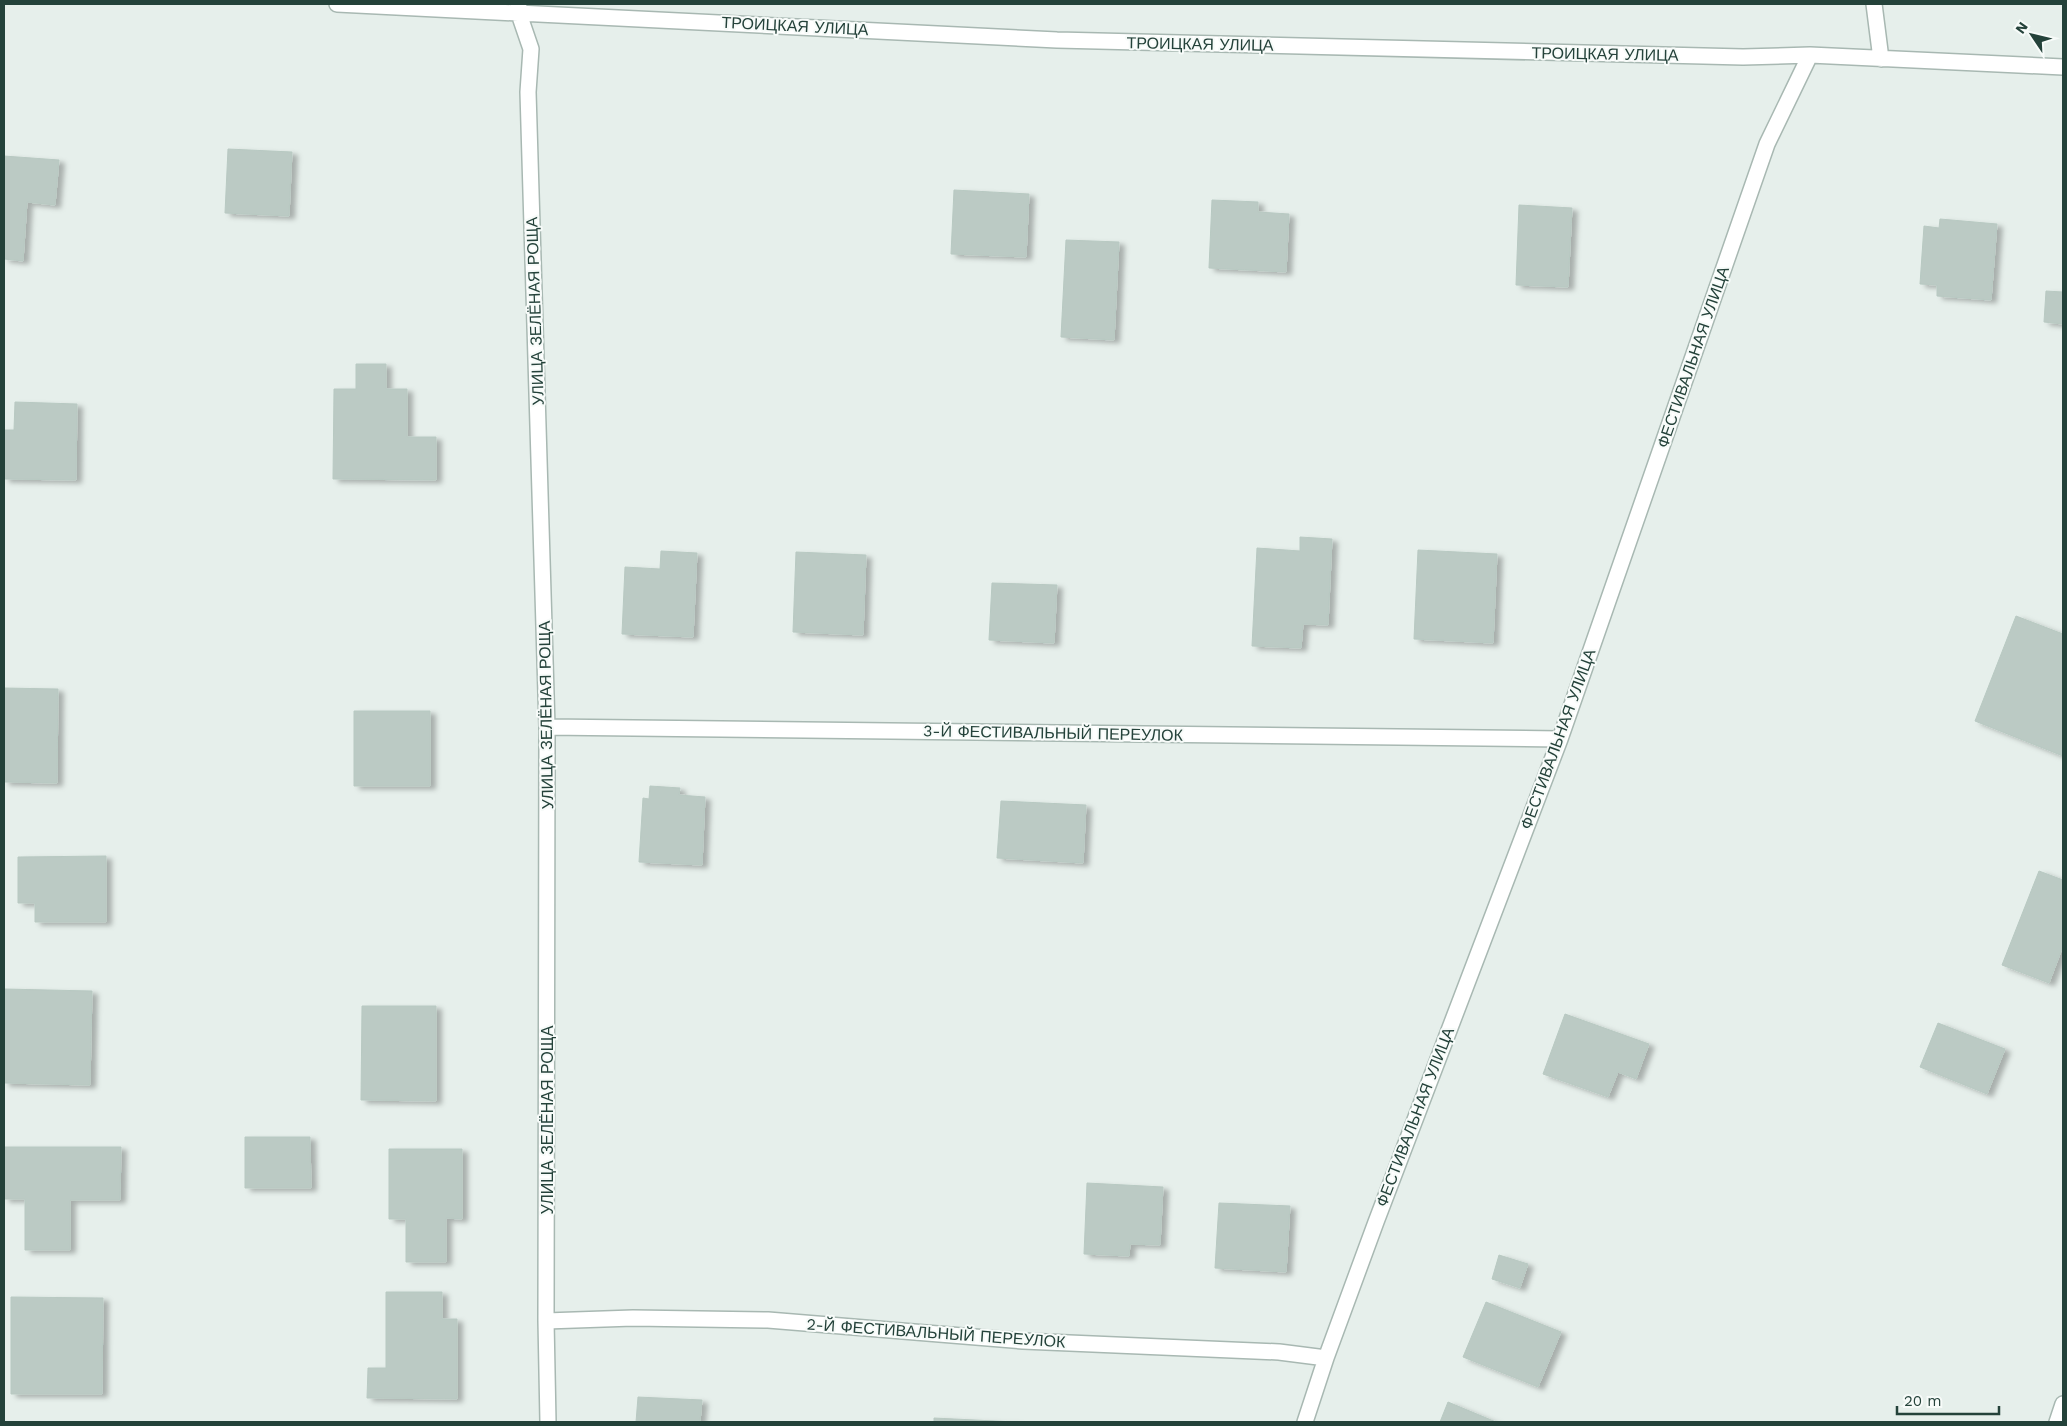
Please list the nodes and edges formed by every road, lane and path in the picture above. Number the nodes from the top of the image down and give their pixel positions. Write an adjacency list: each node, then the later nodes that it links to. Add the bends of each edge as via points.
1 (337, 4): 3 (street, ТРОИЦКАЯ УЛИЦА)
2 (1874, 4): 5 (street)
3 (518, 8): 4 (street, ТРОИЦКАЯ УЛИЦА, via 1057,40 1743,57); 7 (street, УЛИЦА ЗЕЛЁНАЯ РОЩА, via 532,49 528,92)
4 (1810, 55): 5 (street, ТРОИЦКАЯ УЛИЦА); 8 (street, ФЕСТИВАЛЬНАЯ УЛИЦА, via 1766,144)
5 (1881, 59): 6 (street, ТРОИЦКАЯ УЛИЦА)
6 (2063, 67)
7 (547, 726): 8 (street, 3-Й ФЕСТИВАЛЬНЫЙ ПЕРЕУЛОК); 9 (street, УЛИЦА ЗЕЛЁНАЯ РОЩА)
8 (1560, 739): 10 (street, ФЕСТИВАЛЬНАЯ УЛИЦА)
9 (546, 1321): 10 (street, 2-Й ФЕСТИВАЛЬНЫЙ ПЕРЕУЛОК, via 633,1318 768,1320 1023,1341 1280,1352); 12 (street, УЛИЦА ЗЕЛЁНАЯ РОЩА)
10 (1326, 1358): 13 (street, ФЕСТИВАЛЬНАЯ УЛИЦА)
11 (2063, 1404): 14 (street)
12 (548, 1422)
13 (1305, 1422)
14 (2057, 1422)

